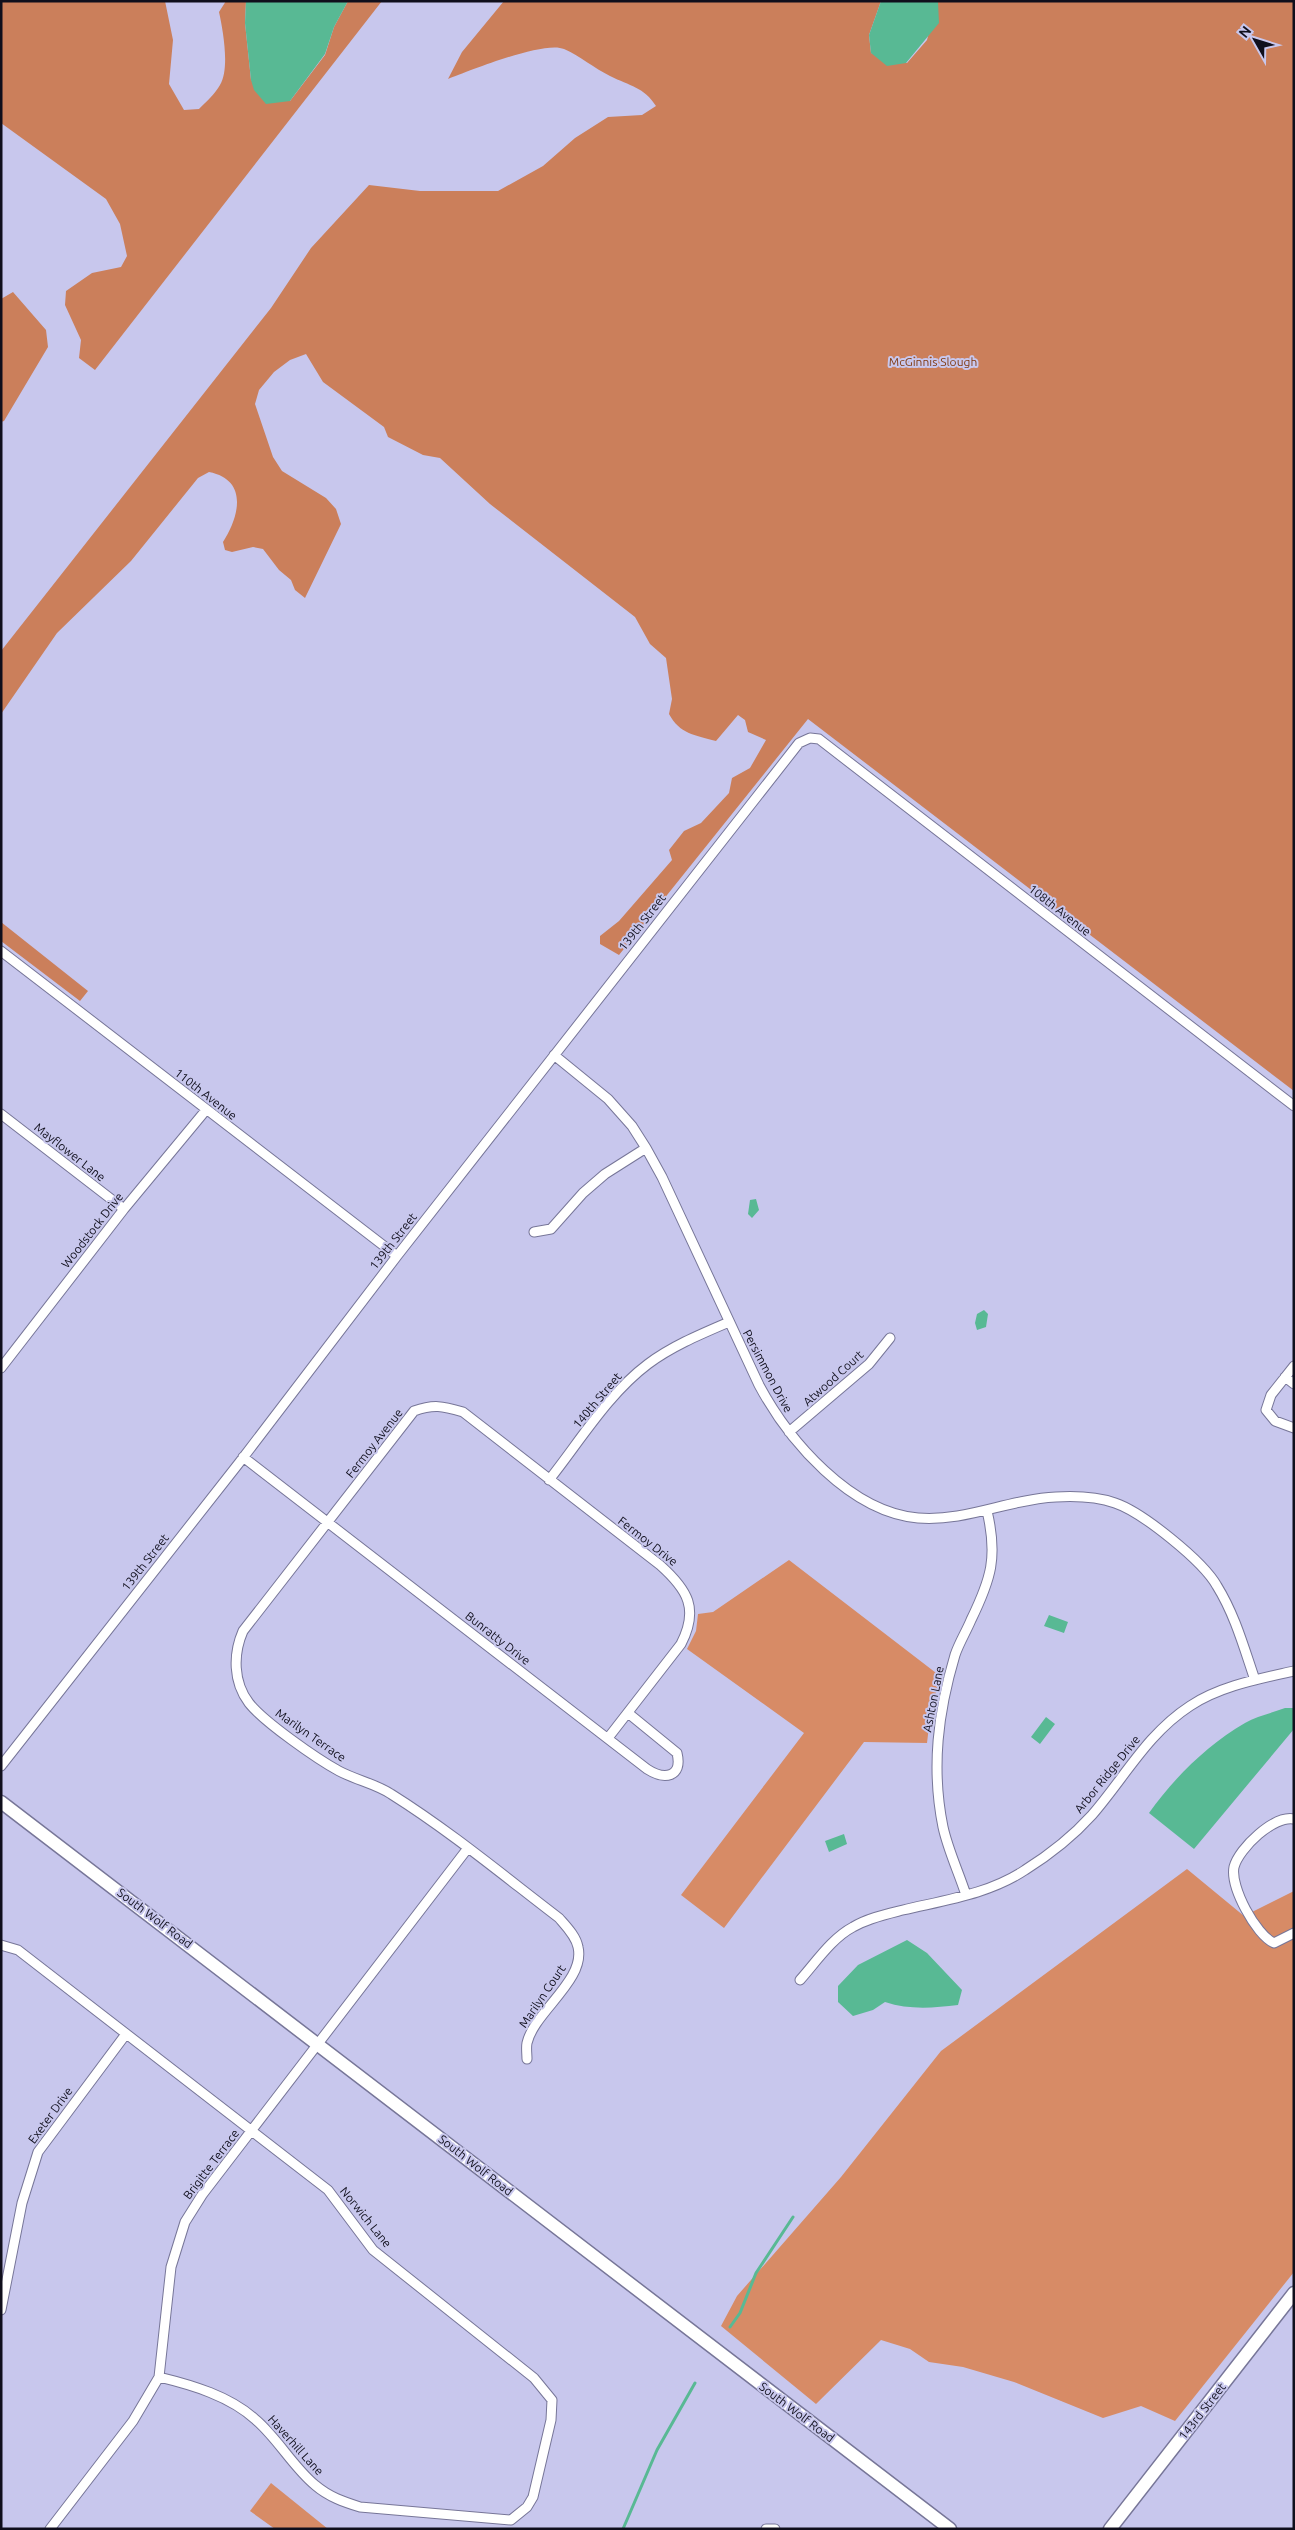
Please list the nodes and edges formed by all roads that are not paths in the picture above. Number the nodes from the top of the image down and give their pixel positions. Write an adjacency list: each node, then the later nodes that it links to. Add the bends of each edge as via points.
1 (810, 738): 3 (street, 139th Street, via 792,751); 4 (street, 108th Avenue, via 819,739)
2 (1, 951): 5 (street, 110th Avenue)
3 (554, 1055): 7 (street, Persimmon Drive, via 608,1099); 10 (street, 139th Street)
4 (1294, 1106)
5 (206, 1110): 8 (street, Woodstock Drive); 10 (street, 110th Avenue)
6 (1, 1114): 8 (street, Mayflower Lane)
7 (646, 1148): 9 (street, via 605,1174 551,1229); 11 (street, Persimmon Drive)
8 (124, 1209): 14 (street, Woodstock Drive)
9 (534, 1232)
10 (397, 1256): 19 (street, 139th Street)
11 (729, 1322): 18 (street, Persimmon Drive, via 768,1401); 20 (street, 140th Street, via 680,1344 648,1364 618,1391)
12 (890, 1338): 18 (street, Atwood Court, via 869,1364)
13 (1294, 1366): 15 (street)
14 (1, 1368)
15 (1284, 1377): 16 (street); 17 (street, via 1271,1395 1266,1410 1275,1421)
16 (1294, 1384)
17 (1294, 1428)
18 (789, 1432): 21 (street, Persimmon Drive, via 808,1455 837,1481 867,1501 892,1512 944,1519)
19 (243, 1457): 22 (street, Bunratty Drive); 27 (street, 139th Street)
20 (550, 1480): 22 (street, Fermoy Avenue, via 463,1412 430,1405 414,1411); 25 (street, Fermoy Drive, via 677,1580 691,1609 690,1628 681,1644)
21 (987, 1511): 24 (street, Persimmon Drive, via 1055,1497 1083,1497 1116,1503 1146,1520 1193,1558 1216,1583 1230,1610); 31 (street, Ashton Lane, via 993,1557 988,1582 956,1652 939,1722 936,1758 944,1829)
22 (328, 1522): 26 (street, Bunratty Drive); 30 (street, Marilyn Terrace, via 243,1631 235,1662 244,1695 257,1712 317,1758 390,1793)
23 (1294, 1671): 24 (street, Arbor Ridge Drive)
24 (1255, 1680): 31 (street, Arbor Ridge Drive, via 1210,1695 1175,1716 1139,1752 1092,1814 1070,1836 1025,1871 998,1886)
25 (628, 1713): 26 (street, Fermoy Drive); 26 (street, Bunratty Drive, via 676,1753 679,1762 675,1772 668,1777 658,1776)
26 (608, 1738)
27 (1, 1766)
28 (1, 1802): 37 (main road, South Wolf Road)
29 (1294, 1819): 32 (street, via 1272,1823 1252,1841 1234,1867 1234,1881 1256,1928 1266,1939 1274,1943)
30 (468, 1848): 34 (street, Marilyn Terrace, via 559,1918 571,1931); 37 (street, Brigitte Terrace)
31 (966, 1895): 35 (street, Arbor Ridge Drive, via 886,1914 853,1927 832,1943)
32 (1294, 1934)
33 (1, 1946): 36 (street, Norwich Lane, via 18,1950)
34 (578, 1947): 38 (street, Marilyn Court, via 574,1974 532,2029 526,2044)
35 (800, 1980)
36 (126, 2034): 39 (street, Norwich Lane); 41 (street, Exeter Drive, via 38,2152 22,2203)
37 (318, 2043): 39 (street, Brigitte Terrace); 47 (main road, South Wolf Road)
38 (527, 2059)
39 (252, 2130): 42 (street, Brigitte Terrace, via 184,2222 171,2267); 43 (street, Norwich Lane, via 328,2190 373,2250 534,2378 552,2400 551,2420 534,2497)
40 (1294, 2293): 48 (main road, 143rd Street)
41 (2, 2304)
42 (158, 2377): 43 (street, Haverhill Lane, via 200,2388 256,2419 314,2485 336,2499 360,2507); 44 (street, Brigitte Terrace, via 133,2421)
43 (510, 2520)
44 (50, 2529)
45 (766, 2529): 46 (street)
46 (775, 2529)
47 (950, 2529)
48 (1110, 2529)

